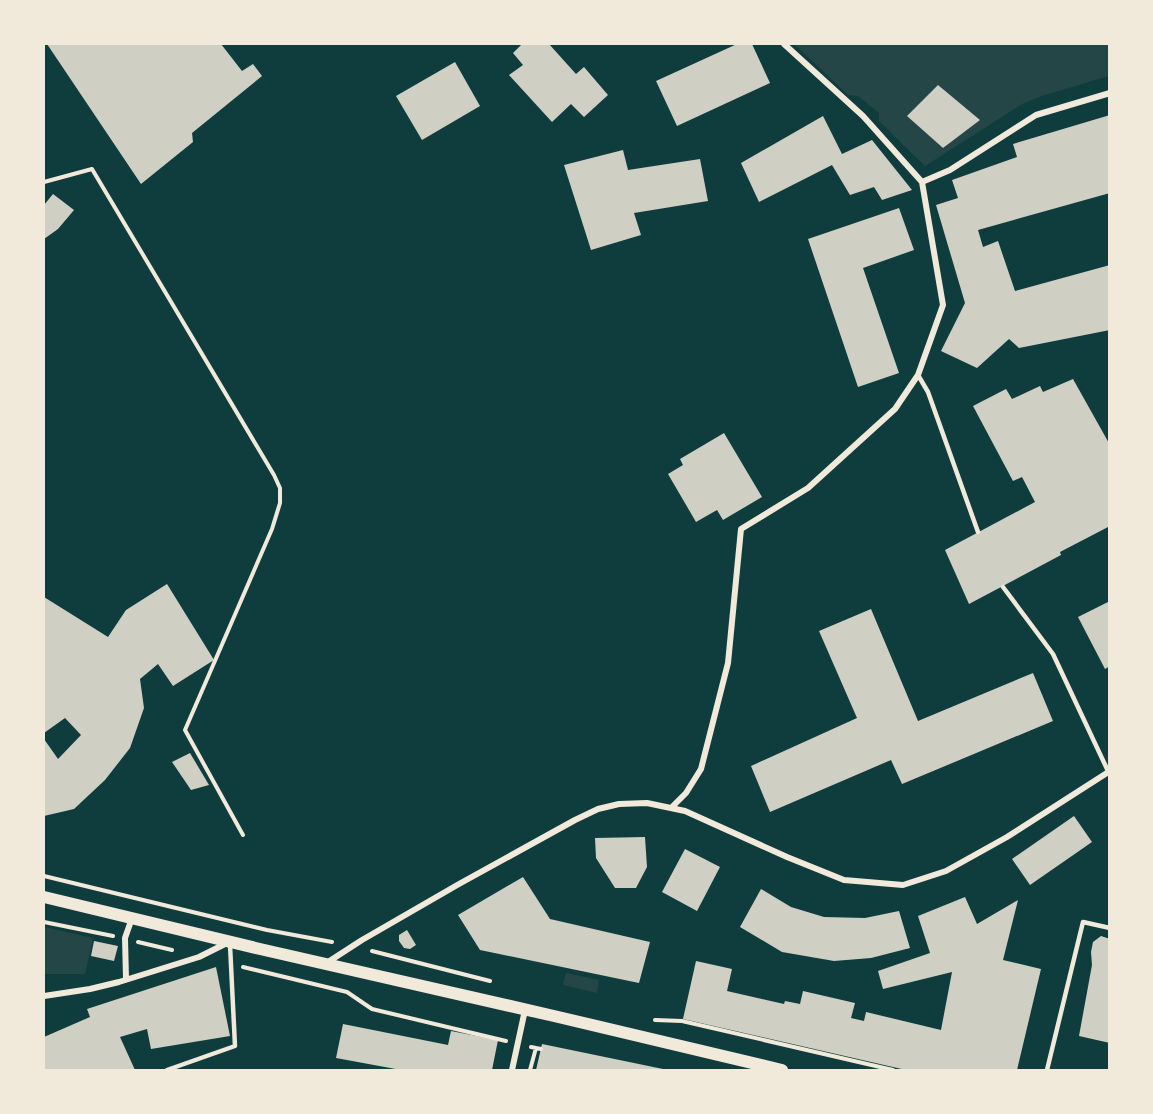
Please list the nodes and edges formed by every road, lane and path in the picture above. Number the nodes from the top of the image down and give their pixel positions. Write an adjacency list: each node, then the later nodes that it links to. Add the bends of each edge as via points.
1 (784, 44): 4 (street, via 862,116)
2 (1110, 93): 4 (street, via 1036,115 950,170)
3 (44, 182): 10 (path, via 92,169 280,488 272,529 184,730)
4 (922, 182): 5 (street, via 943,305)
5 (918, 375): 6 (lane, via 928,392); 9 (street, via 895,409 808,488 741,530 726,674 701,769)
6 (978, 532)
7 (1003, 586): 8 (lane, via 1053,654)
8 (1109, 771): 9 (street, via 1007,837 946,870 903,885 844,880)
9 (672, 807): 16 (street, via 647,803 598,809)
10 (243, 835)
11 (44, 876): 16 (path, via 267,930)
12 (44, 897): 13 (main road)
13 (132, 918): 15 (main road); 19 (street, via 125,938)
14 (1110, 928): 31 (lane, via 1083,922)
15 (230, 942): 17 (lane); 18 (main road); 19 (street, via 199,957)
16 (352, 946): 18 (street); 20 (path)
17 (231, 964): 24 (path, via 347,992 372,1009); 26 (lane, via 235,1046)
18 (325, 964): 22 (main road)
19 (126, 979): 21 (street)
20 (493, 982)
21 (44, 996)
22 (525, 1009): 24 (street); 29 (main road)
23 (646, 1018): 30 (path, via 682,1021)
24 (518, 1044): 27 (street)
25 (536, 1048): 28 (path)
26 (167, 1071)
27 (512, 1071)
28 (530, 1071)
29 (782, 1071)
30 (893, 1071)
31 (1047, 1071)

